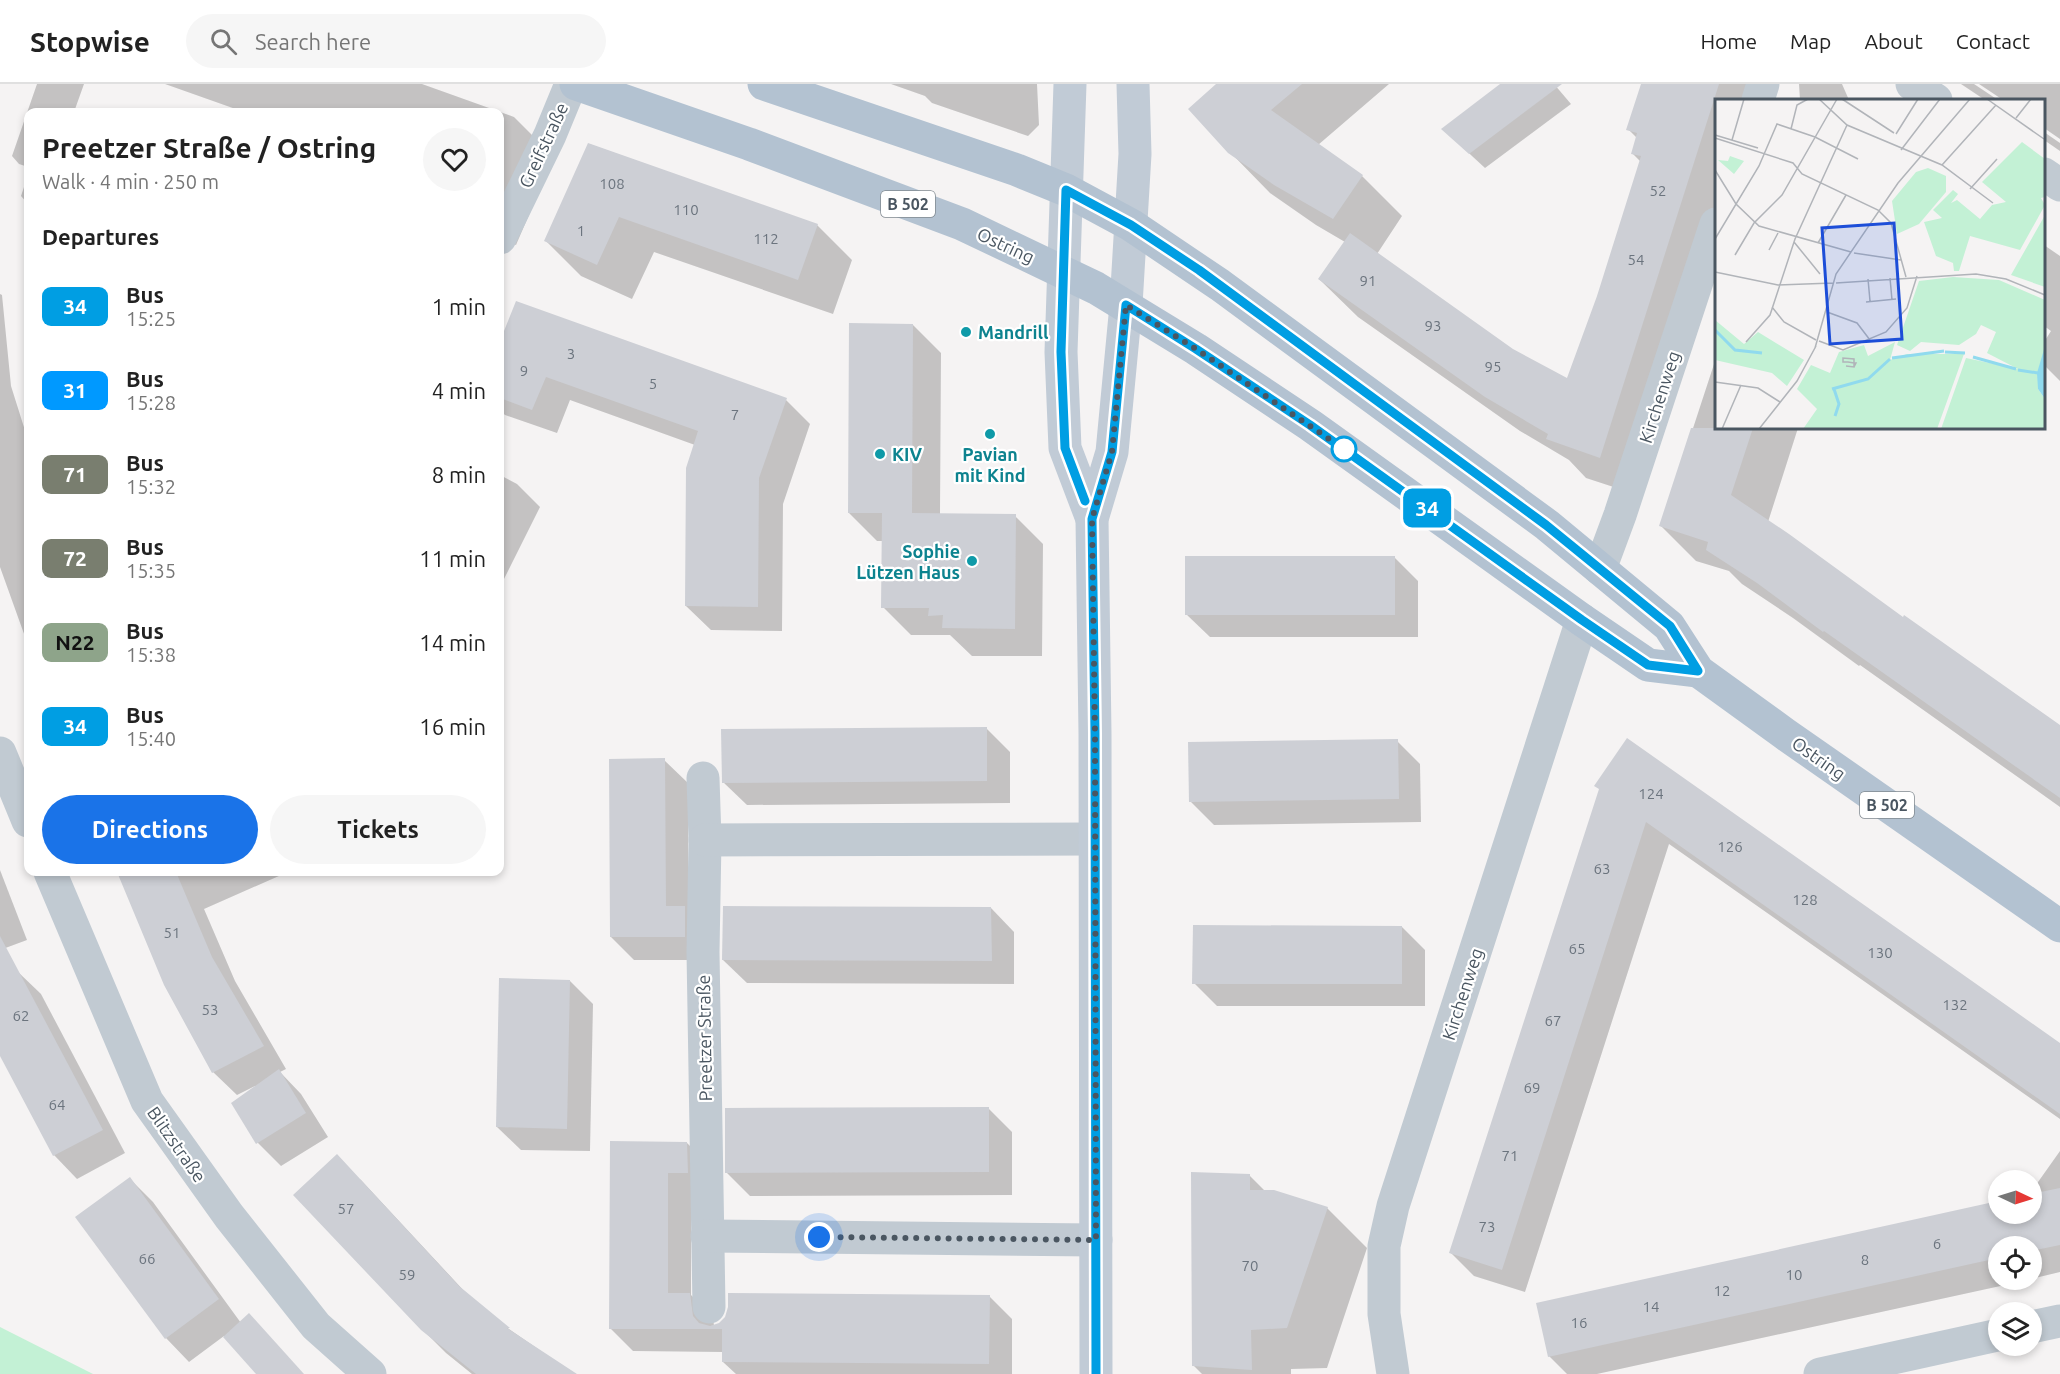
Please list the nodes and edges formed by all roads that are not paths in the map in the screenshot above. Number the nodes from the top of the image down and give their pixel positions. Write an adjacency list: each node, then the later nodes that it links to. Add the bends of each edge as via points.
1 (571, 84): 15 (street, Greifstraße)
2 (576, 84): 16 (main road, Ostring / B 502, via 962,224)
3 (764, 84): 12 (main road, Ostring / B 502)
4 (1070, 84): 12 (street)
5 (1133, 84): 13 (street, via 1136,154)
6 (1763, 84): 8 (street)
7 (1912, 84): 9 (street)
8 (1758, 99)
9 (1934, 99)
10 (2045, 175): 11 (street)
11 (2060, 185)
12 (1066, 190): 13 (main road, Ostring / B 502); 16 (street)
13 (1131, 225): 17 (street); 19 (main road, Ostring / B 502, via 1220,285)
14 (1715, 227): 19 (street, Kirchenweg)
15 (504, 230)
16 (1063, 271): 17 (main road, Ostring / B 502); 18 (street, via 1065,448)
17 (1126, 305): 18 (street, via 1112,452); 20 (main road, Ostring / B 502, via 1310,425)
18 (1092, 519): 25 (street)
19 (1600, 568): 21 (main road, Ostring / B 502, via 1670,626)
20 (1582, 620): 21 (main road, Ostring / B 502, via 1648,665); 37 (street, Kirchenweg, via 1393,1206 1384,1246 1384,1314)
21 (1698, 671): 28 (main road, Ostring / B 502)
22 (0, 753): 24 (street)
23 (703, 778): 26 (street, Preetzer Straße)
24 (24, 805)
25 (1094, 839): 26 (street); 30 (street)
26 (705, 840): 29 (street, Preetzer Straße)
27 (52, 876): 35 (street, Blitzstraße, via 147,1101 229,1216 316,1326)
28 (2060, 926)
29 (707, 1236): 30 (street); 31 (street, Preetzer Straße)
30 (1096, 1240): 36 (street)
31 (709, 1307)
32 (2060, 1321): 33 (street)
33 (2042, 1325)
34 (1988, 1337): 38 (street)
35 (370, 1374)
36 (1096, 1374)
37 (1393, 1374)
38 (1820, 1374)

